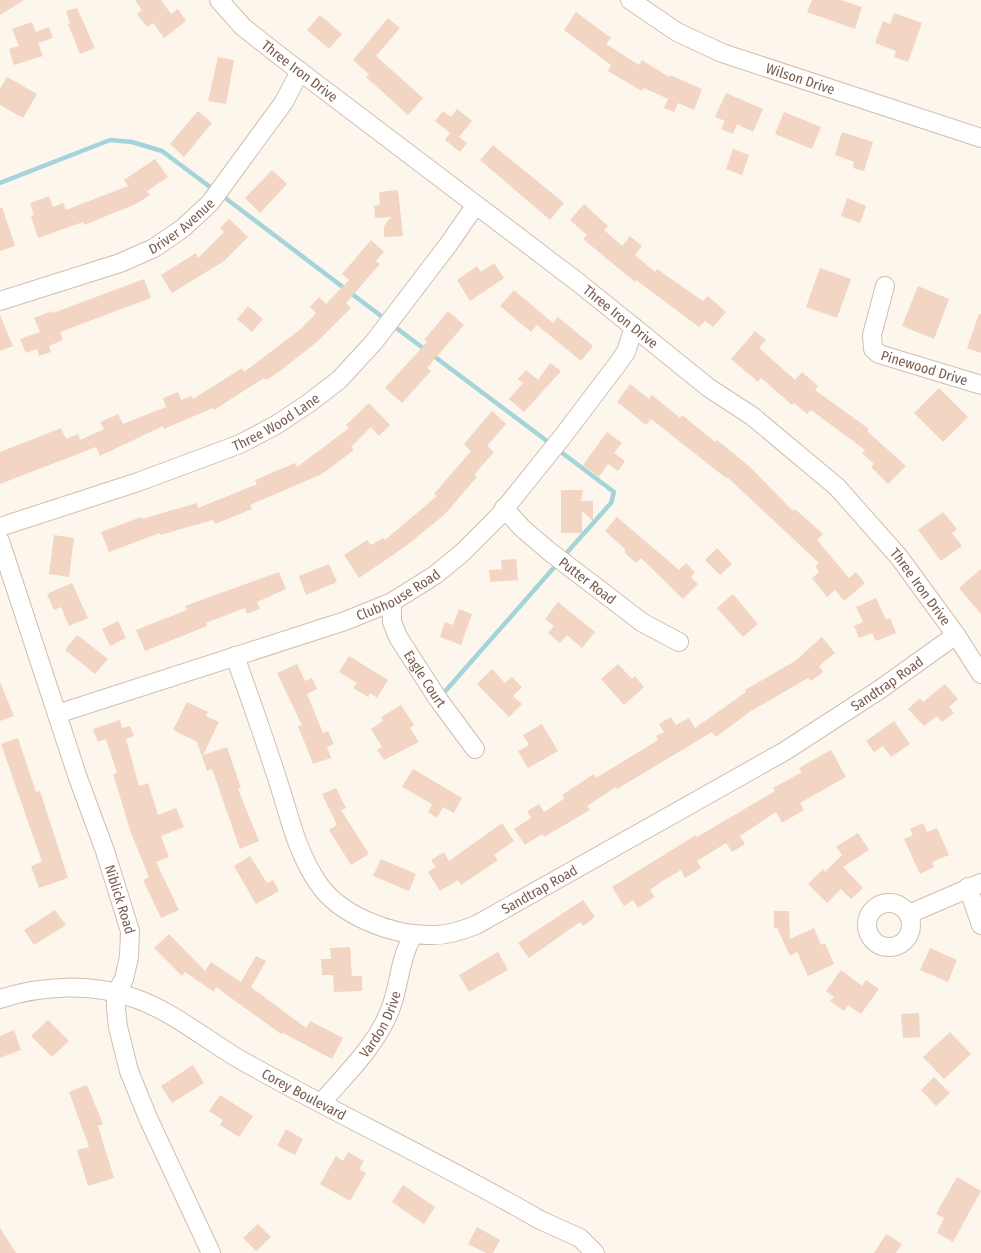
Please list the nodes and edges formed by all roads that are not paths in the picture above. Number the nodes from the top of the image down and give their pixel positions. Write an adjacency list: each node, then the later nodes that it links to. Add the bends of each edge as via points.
1 (219, 0): 3 (street, Three Iron Drive, via 243,26)
2 (630, 0): 4 (street, Wilson Drive, via 677,32 722,53)
3 (300, 71): 5 (street, Three Iron Drive); 7 (street, Driver Avenue, via 284,102 210,203 183,228 154,248 120,263)
4 (981, 138)
5 (475, 206): 8 (street, Three Iron Drive); 11 (street, Three Wood Lane, via 374,342 339,380 309,403 276,425 232,447)
6 (885, 286): 9 (street, Pinewood Drive, via 872,335 873,349 879,354)
7 (0, 301)
8 (634, 328): 10 (street, Clubhouse Road, via 626,352 616,366); 14 (street, Three Iron Drive, via 709,388 752,416 837,487 899,558)
9 (981, 385)
10 (504, 508): 13 (street, Clubhouse Road, via 450,564); 15 (street, Putter Road, via 550,552 643,623)
11 (0, 527)
12 (0, 541): 18 (street, Niblick Road)
13 (392, 602): 16 (street, Clubhouse Road); 19 (street, Eagle Court, via 392,622 398,637)
14 (956, 635): 17 (street, Three Iron Drive); 23 (street, Sandtrap Road, via 786,751 507,908 460,931 429,936)
15 (679, 642)
16 (235, 656): 18 (street, Clubhouse Road); 23 (street, Sandtrap Road, via 299,848 318,883 326,894 360,916 400,932)
17 (981, 674)
18 (57, 714): 24 (street, Niblick Road, via 130,931 127,969)
19 (474, 749)
20 (974, 885): 21 (street); 22 (street)
21 (909, 914)
22 (981, 924)
23 (414, 934): 26 (street, Vardon Drive, via 406,948 397,992 379,1035)
24 (116, 993): 25 (street, Corey Boulevard, via 81,988 43,989); 26 (street, Corey Boulevard, via 152,1006 239,1059); 27 (street, Niblick Road, via 118,1027 129,1071)
25 (0, 999)
26 (322, 1102): 28 (street, Corey Boulevard, via 540,1220 580,1238)
27 (211, 1253)
28 (595, 1253)

